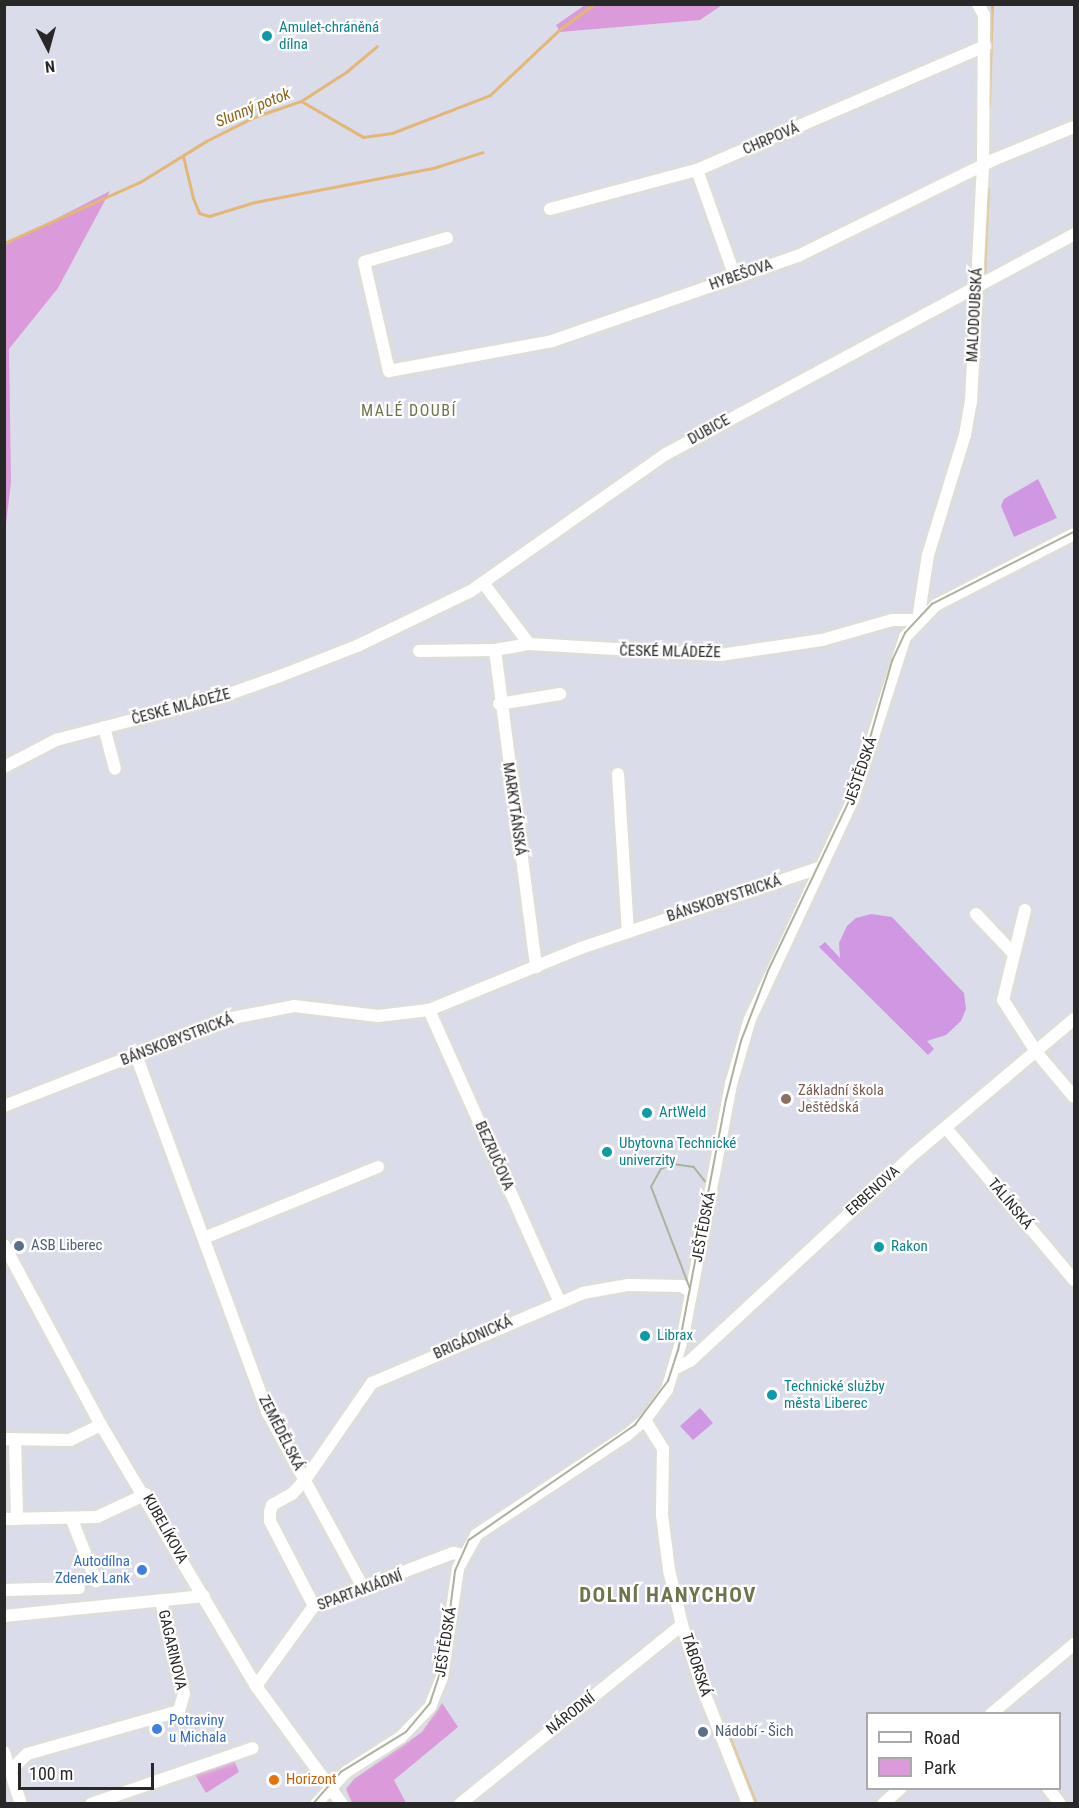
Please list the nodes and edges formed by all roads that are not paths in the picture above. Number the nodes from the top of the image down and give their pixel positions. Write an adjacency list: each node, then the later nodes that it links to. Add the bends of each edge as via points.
1 (978, 4): 2 (street, MALODOUBSKÁ, via 984,15)
2 (985, 46): 4 (street, MALODOUBSKÁ); 5 (street, CHRPOVÁ)
3 (1074, 128): 4 (street, HYBEŠOVA)
4 (983, 166): 9 (street, HYBEŠOVA, via 798,256); 10 (street, MALODOUBSKÁ)
5 (697, 170): 6 (street, CHRPOVÁ); 9 (street)
6 (550, 209)
7 (1074, 234): 10 (street, DUBICE)
8 (447, 238): 9 (street, HYBEŠOVA, via 364,262 389,371 552,341)
9 (735, 277)
10 (977, 284): 12 (street, DUBICE, via 666,454); 13 (street, MALODOUBSKÁ, via 967,424 928,555)
11 (1074, 534): 13 (street, JEŠTĚDSKÁ, via 936,604)
12 (484, 584): 14 (street); 15 (street, DUBICE)
13 (918, 620): 14 (street, ČESKÉ MLÁDEŽE, via 892,620 822,640 720,655); 24 (street, JEŠTĚDSKÁ, via 898,651 867,763)
14 (530, 644): 16 (street, ČESKÉ MLÁDEŽE)
15 (357, 646): 20 (street, ČESKÉ MLÁDEŽE, via 221,697)
16 (495, 650): 17 (street, ČESKÉ MLÁDEŽE); 19 (street, MARKYTÁNSKÁ)
17 (419, 651)
18 (560, 694): 19 (street)
19 (499, 704): 29 (street, MARKYTÁNSKÁ)
20 (104, 727): 21 (street, ČESKÉ MLÁDEŽE, via 56,741); 22 (street)
21 (4, 767)
22 (115, 769)
23 (618, 774): 27 (street)
24 (819, 868): 27 (street, BÁNSKOBYSTRICKÁ); 41 (street, JEŠTĚDSKÁ, via 750,1019 731,1084)
25 (1024, 910): 28 (street)
26 (976, 914): 28 (street)
27 (628, 932): 29 (street, BÁNSKOBYSTRICKÁ)
28 (1014, 954): 32 (street, via 1004,1000)
29 (536, 968): 30 (street, BÁNSKOBYSTRICKÁ)
30 (429, 1010): 33 (street, BÁNSKOBYSTRICKÁ, via 378,1016 294,1006 227,1019); 42 (street, BEZRUČOVA)
31 (1074, 1019): 32 (street, ERBENOVA)
32 (1037, 1053): 34 (street); 36 (street, ERBENOVA)
33 (136, 1055): 35 (street, BÁNSKOBYSTRICKÁ); 38 (street, ZEMĚDĚLSKÁ)
34 (1074, 1097)
35 (4, 1106)
36 (946, 1128): 40 (street, TÁLÍNSKÁ); 43 (street, ERBENOVA, via 834,1225 690,1361)
37 (378, 1167): 38 (street)
38 (204, 1238): 47 (street, ZEMĚDĚLSKÁ, via 268,1413)
39 (4, 1245): 45 (street, KUBELÍKOVA)
40 (1074, 1280)
41 (691, 1292): 42 (street, BRIGÁDNICKÁ, via 682,1286 628,1285); 43 (street, JEŠTĚDSKÁ)
42 (559, 1300): 47 (street, BRIGÁDNICKÁ, via 372,1383)
43 (676, 1368): 44 (street, JEŠTĚDSKÁ, via 667,1390)
44 (645, 1420): 51 (street, JEŠTĚDSKÁ, via 491,1524 476,1536); 60 (street, TÁBORSKÁ, via 663,1449 662,1515)
45 (102, 1425): 46 (street, via 70,1440); 48 (street, KUBELÍKOVA)
46 (10, 1439): 49 (street)
47 (305, 1480): 53 (street, ZEMĚDĚLSKÁ); 58 (street, BRIGÁDNICKÁ, via 292,1494 272,1505 270,1521)
48 (146, 1494): 50 (street, via 97,1517); 56 (street, KUBELÍKOVA)
49 (11, 1519): 50 (street)
50 (72, 1520): 52 (street)
51 (463, 1555): 53 (street, SPARTAKIÁDNÍ, via 453,1553); 67 (street, JEŠTĚDSKÁ, via 455,1582 442,1677 430,1707 401,1737 346,1772)
52 (96, 1581)
53 (363, 1587): 58 (street, SPARTAKIÁDNÍ)
54 (79, 1588): 55 (street)
55 (4, 1590)
56 (204, 1596): 57 (street, GAGARINOVA); 62 (street, KUBELÍKOVA)
57 (161, 1602): 59 (street, GAGARINOVA); 66 (street, GAGARINOVA, via 184,1694 179,1711 27,1754)
58 (314, 1606): 62 (street, SPARTAKIÁDNÍ)
59 (4, 1616)
60 (682, 1625): 75 (street, NÁRODNÍ); 76 (street, TÁBORSKÁ)
61 (1074, 1644): 63 (street)
62 (256, 1686): 67 (street, KUBELÍKOVA)
63 (992, 1712)
64 (253, 1748): 71 (street)
65 (4, 1752): 66 (street)
66 (9, 1776): 70 (street)
67 (330, 1788): 72 (street, JEŠTĚDSKÁ); 73 (street, JEŠTĚDSKÁ); 74 (street, KUBELÍKOVA)
68 (899, 1790): 77 (street)
69 (1050, 1790): 78 (street)
70 (21, 1803)
71 (91, 1803)
72 (316, 1803)
73 (323, 1803)
74 (342, 1803)
75 (460, 1803)
76 (748, 1803)
77 (883, 1803)
78 (1060, 1803)

